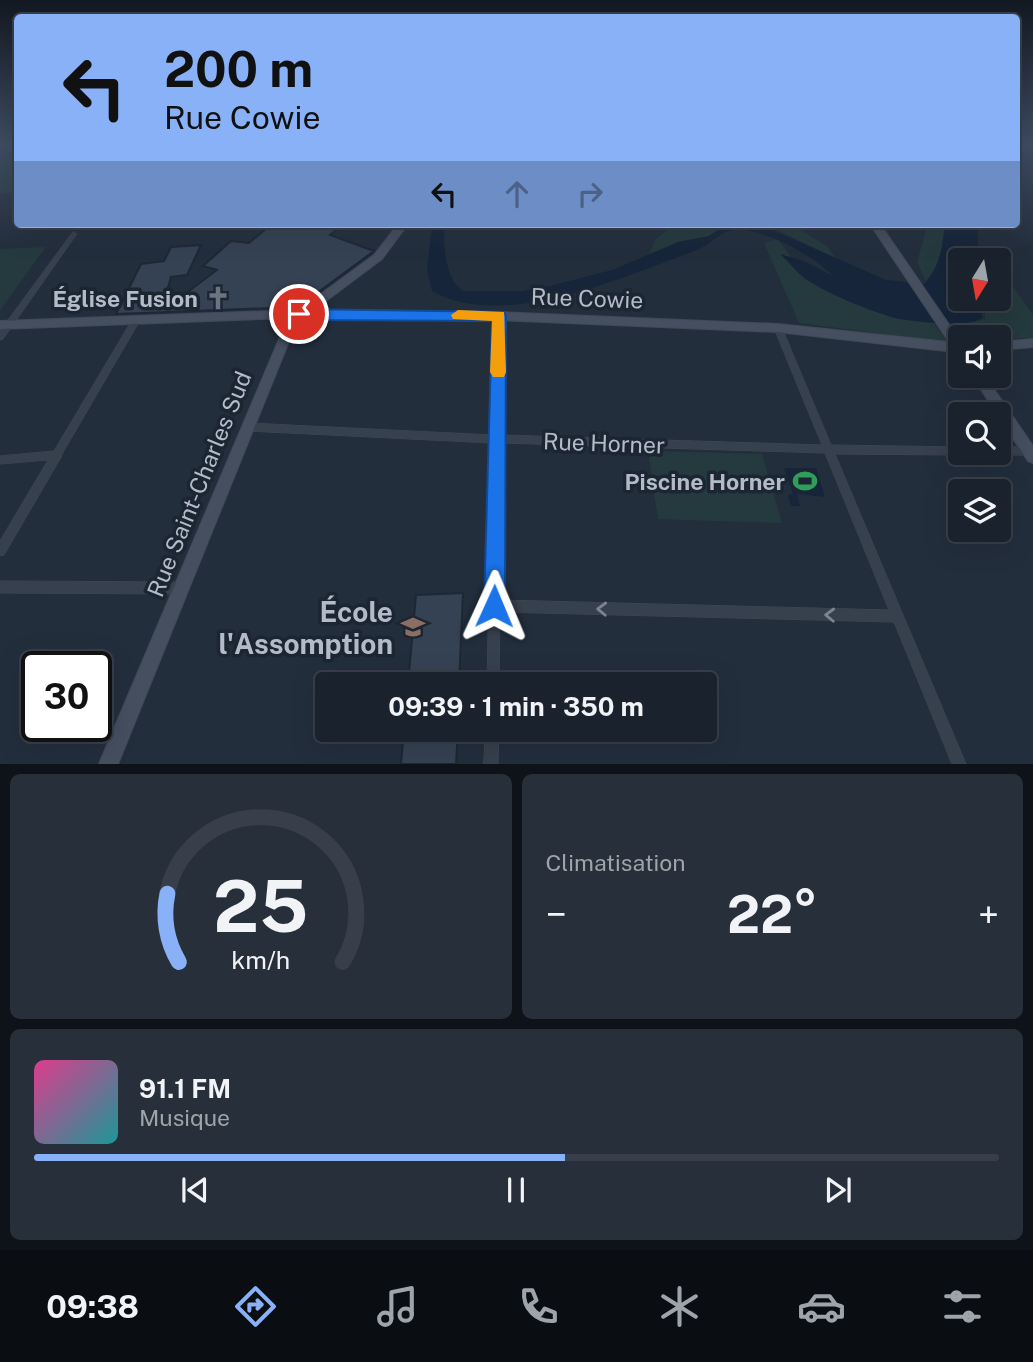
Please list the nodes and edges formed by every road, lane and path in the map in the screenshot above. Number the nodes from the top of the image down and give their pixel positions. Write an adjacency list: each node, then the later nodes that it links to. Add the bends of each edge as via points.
1 (400, 228): 4 (street, Rue Saint-Charles Sud, via 377,257)
2 (878, 228): 9 (street)
3 (74, 234): 7 (street)
4 (299, 314): 5 (street, Rue Cowie); 6 (street, Rue Cowie); 15 (street, Rue Saint-Charles Sud, via 291,322)
5 (499, 316): 8 (street, Rue Cowie); 16 (street)
6 (135, 322): 7 (street, Rue Cowie); 21 (street)
7 (4, 325): 10 (street)
8 (778, 328): 12 (street, Rue Cowie); 17 (street)
9 (948, 331)
10 (0, 337)
11 (1033, 343): 13 (street)
12 (948, 345)
13 (1011, 345)
14 (986, 388): 20 (street)
15 (248, 427): 16 (street, Rue Horner); 25 (street, Rue Saint-Charles Sud)
16 (497, 439): 17 (street, Rue Horner); 26 (street)
17 (829, 450): 18 (street, Rue Horner); 27 (street)
18 (948, 451)
19 (1011, 452): 20 (street)
20 (1031, 454)
21 (58, 455): 22 (street); 23 (street)
22 (0, 460)
23 (0, 551)
24 (0, 587): 25 (street)
25 (180, 589): 30 (street, Rue Saint-Charles Sud)
26 (494, 606): 27 (street, one-way to 26); 28 (street)
27 (898, 617): 32 (street)
28 (493, 672)
29 (492, 742): 31 (street)
30 (108, 764)
31 (491, 764)
32 (959, 764)

